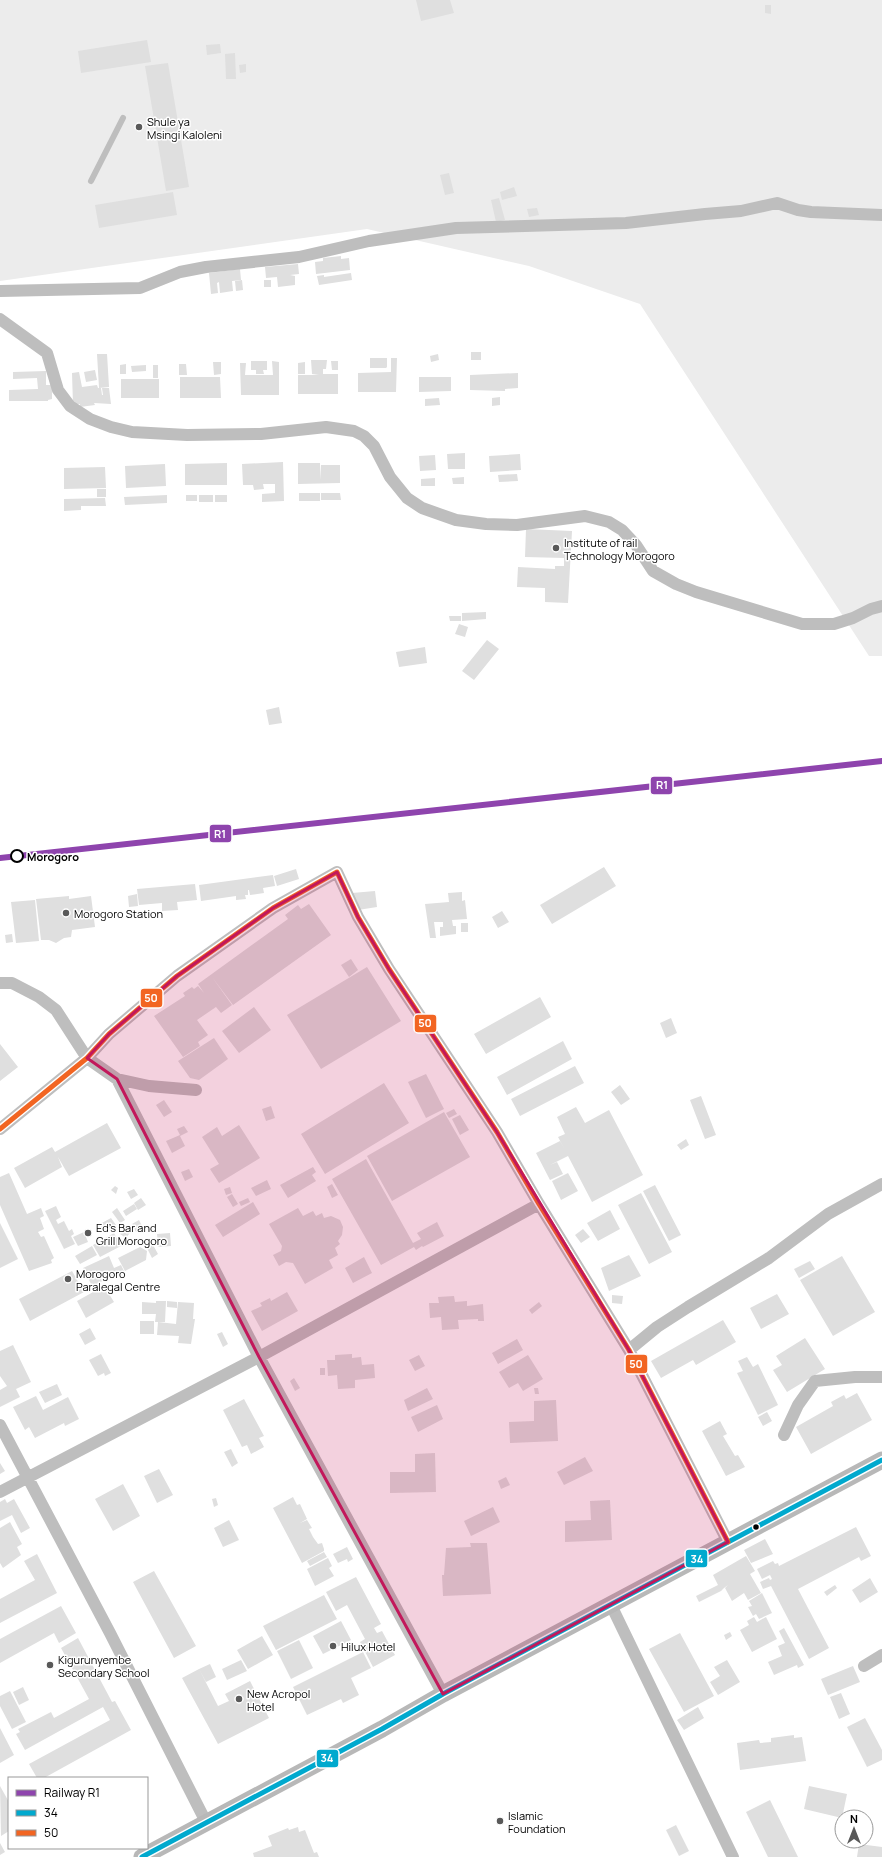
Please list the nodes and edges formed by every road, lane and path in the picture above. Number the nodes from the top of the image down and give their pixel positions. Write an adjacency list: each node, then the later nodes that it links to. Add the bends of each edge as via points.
1 (123, 118): 2 (lane)
2 (91, 181)
3 (882, 215): 4 (street, via 811,212 777,203 741,212 626,223 456,228 369,241 299,257 206,267 180,272 140,288)
4 (0, 291)
5 (0, 319): 6 (street, via 47,353 58,390 70,406 90,419 111,426 132,432 187,434 261,434 326,427 354,431 374,446 390,478 407,498 422,508 456,520 517,525 585,516 608,522 622,530 636,545 653,571 676,584 802,624 834,624)
6 (882, 606)
7 (0, 983): 8 (street, via 12,983 39,997 56,1010)
8 (87, 1058): 9 (street); 11 (street); 13 (street, via 109,1034 193,964 273,908 337,872 358,917 498,1132)
9 (117, 1079): 10 (street, via 148,1086); 15 (street)
10 (196, 1090)
11 (0, 1129)
12 (882, 1184): 14 (street, via 828,1214 769,1258 657,1327)
13 (539, 1204): 14 (street); 15 (street)
14 (629, 1350): 22 (street)
15 (259, 1357): 20 (street); 26 (street)
16 (882, 1376): 18 (street, via 815,1382 798,1405)
17 (0, 1425): 20 (street)
18 (784, 1435)
19 (882, 1460): 22 (main road)
20 (28, 1477): 21 (street); 27 (street)
21 (0, 1492)
22 (728, 1542): 23 (main road)
23 (611, 1605): 26 (main road); 29 (street)
24 (882, 1655): 25 (street)
25 (864, 1666)
26 (443, 1694): 27 (main road)
27 (206, 1822): 28 (main road)
28 (142, 1857)
29 (733, 1857)

